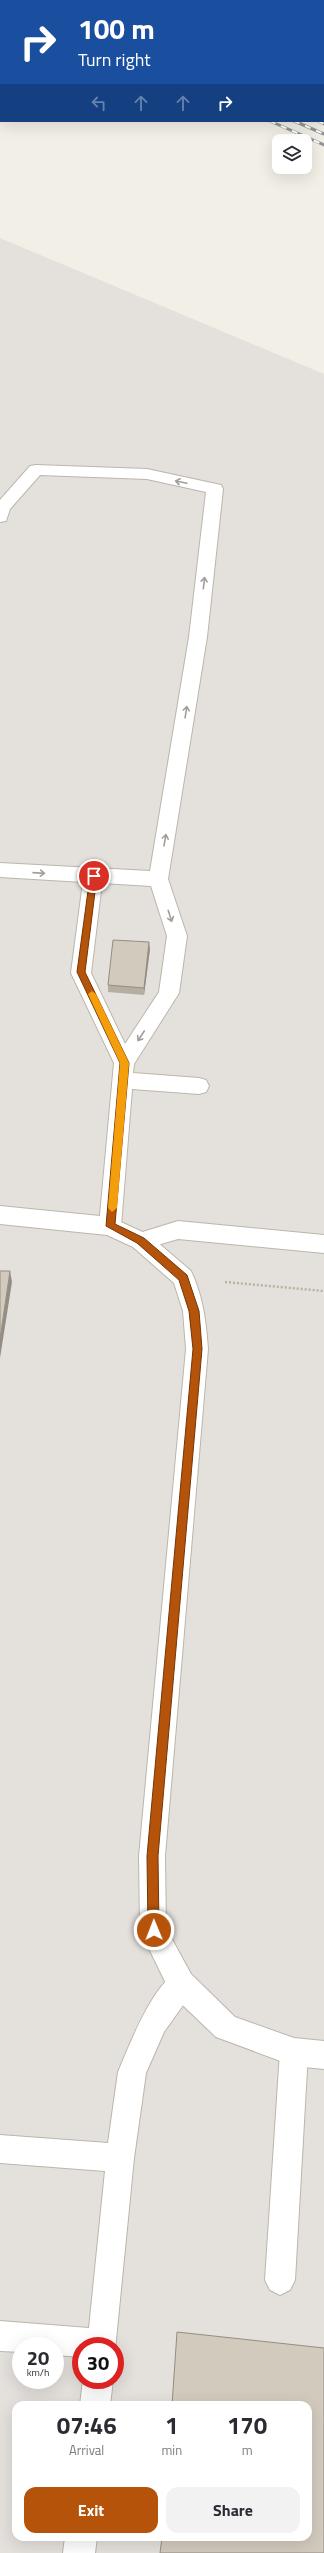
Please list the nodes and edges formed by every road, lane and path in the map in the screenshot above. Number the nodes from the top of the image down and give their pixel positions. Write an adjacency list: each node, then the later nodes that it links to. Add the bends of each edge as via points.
1 (0, 517): 4 (street, one-way to 1, via 197,644 215,489 147,474 36,470 2,508)
2 (0, 870): 3 (street, one-way to 3)
3 (94, 876): 4 (street); 5 (street, via 81,972)
4 (158, 879): 5 (street, one-way to 5, via 176,936 169,994)
5 (124, 1071): 6 (street); 8 (street)
6 (199, 1086)
7 (0, 1215): 8 (street)
8 (110, 1226): 9 (street)
9 (141, 1240): 10 (street, via 178,1230); 11 (street)
10 (324, 1244)
11 (183, 1278): 12 (path); 13 (street, via 194,1311 197,1349 152,1856 154,1930)
12 (324, 1291)
13 (181, 1984): 14 (street, via 226,2027); 17 (street, via 154,2022 132,2072)
14 (294, 2052): 15 (street); 18 (street)
15 (324, 2055)
16 (0, 2148): 17 (street)
17 (120, 2158): 20 (street)
18 (280, 2280)
19 (0, 2336): 21 (street)
20 (103, 2337)
21 (72, 2342)
22 (97, 2389): 23 (street)
23 (95, 2401)
24 (80, 2541): 25 (street)
25 (79, 2553)

